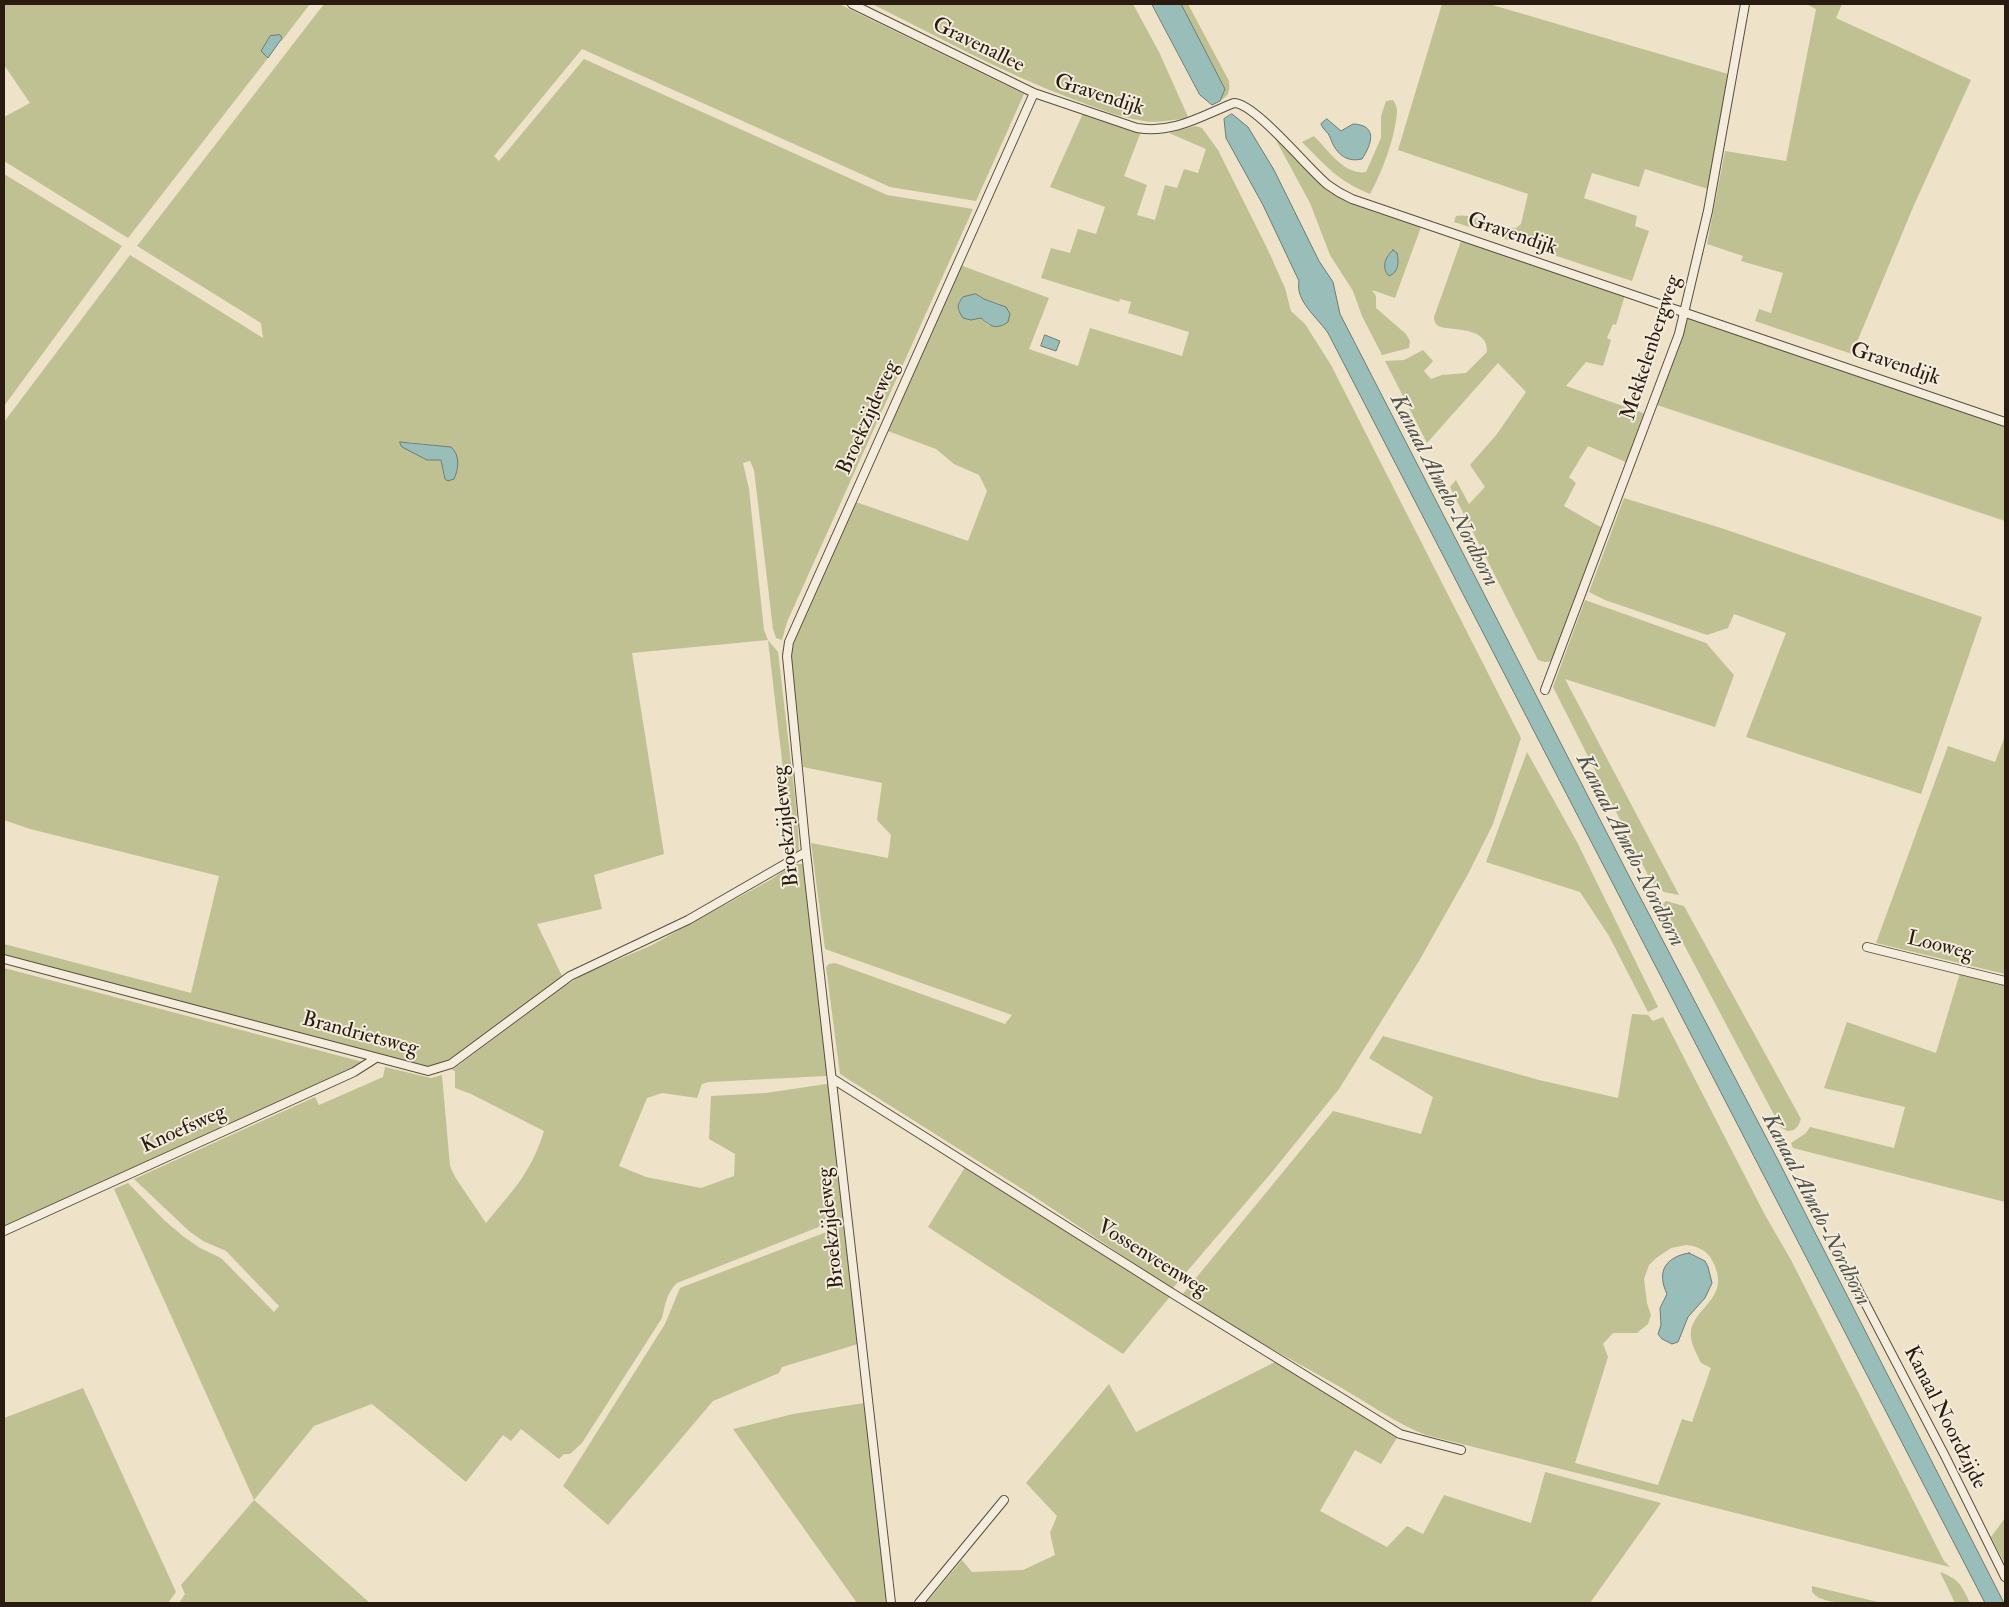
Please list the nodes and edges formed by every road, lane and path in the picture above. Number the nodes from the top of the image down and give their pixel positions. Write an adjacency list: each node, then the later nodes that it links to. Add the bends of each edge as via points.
1 (852, 4): 3 (street, Gravenallee)
2 (1745, 4): 4 (street, Mekkelenbergweg, via 1708,211)
3 (1034, 93): 4 (street, Gravendijk, via 1149,130 1171,129 1234,103 1244,105 1340,194); 7 (street, Broekzijdeweg, via 790,642 787,656)
4 (1685, 312): 5 (street, Gravendijk); 6 (street, Mekkelenbergweg)
5 (2005, 422)
6 (1545, 690)
7 (806, 852): 11 (street, Brandrietsweg, via 688,920 570,976 451,1064 428,1071); 12 (street, Broekzijdeweg)
8 (1867, 947): 10 (street, Looweg)
9 (4, 959): 11 (street, Brandrietsweg)
10 (2005, 981)
11 (376, 1058): 13 (street, Knoefsweg, via 354,1072)
12 (833, 1079): 15 (street, Vossenveenweg, via 1400,1434); 18 (street, Broekzijdeweg)
13 (4, 1231)
14 (1851, 1276): 17 (street, Kanaal Noordzijde)
15 (1461, 1450)
16 (1004, 1500): 19 (street)
17 (2005, 1577)
18 (891, 1603)
19 (919, 1603)

